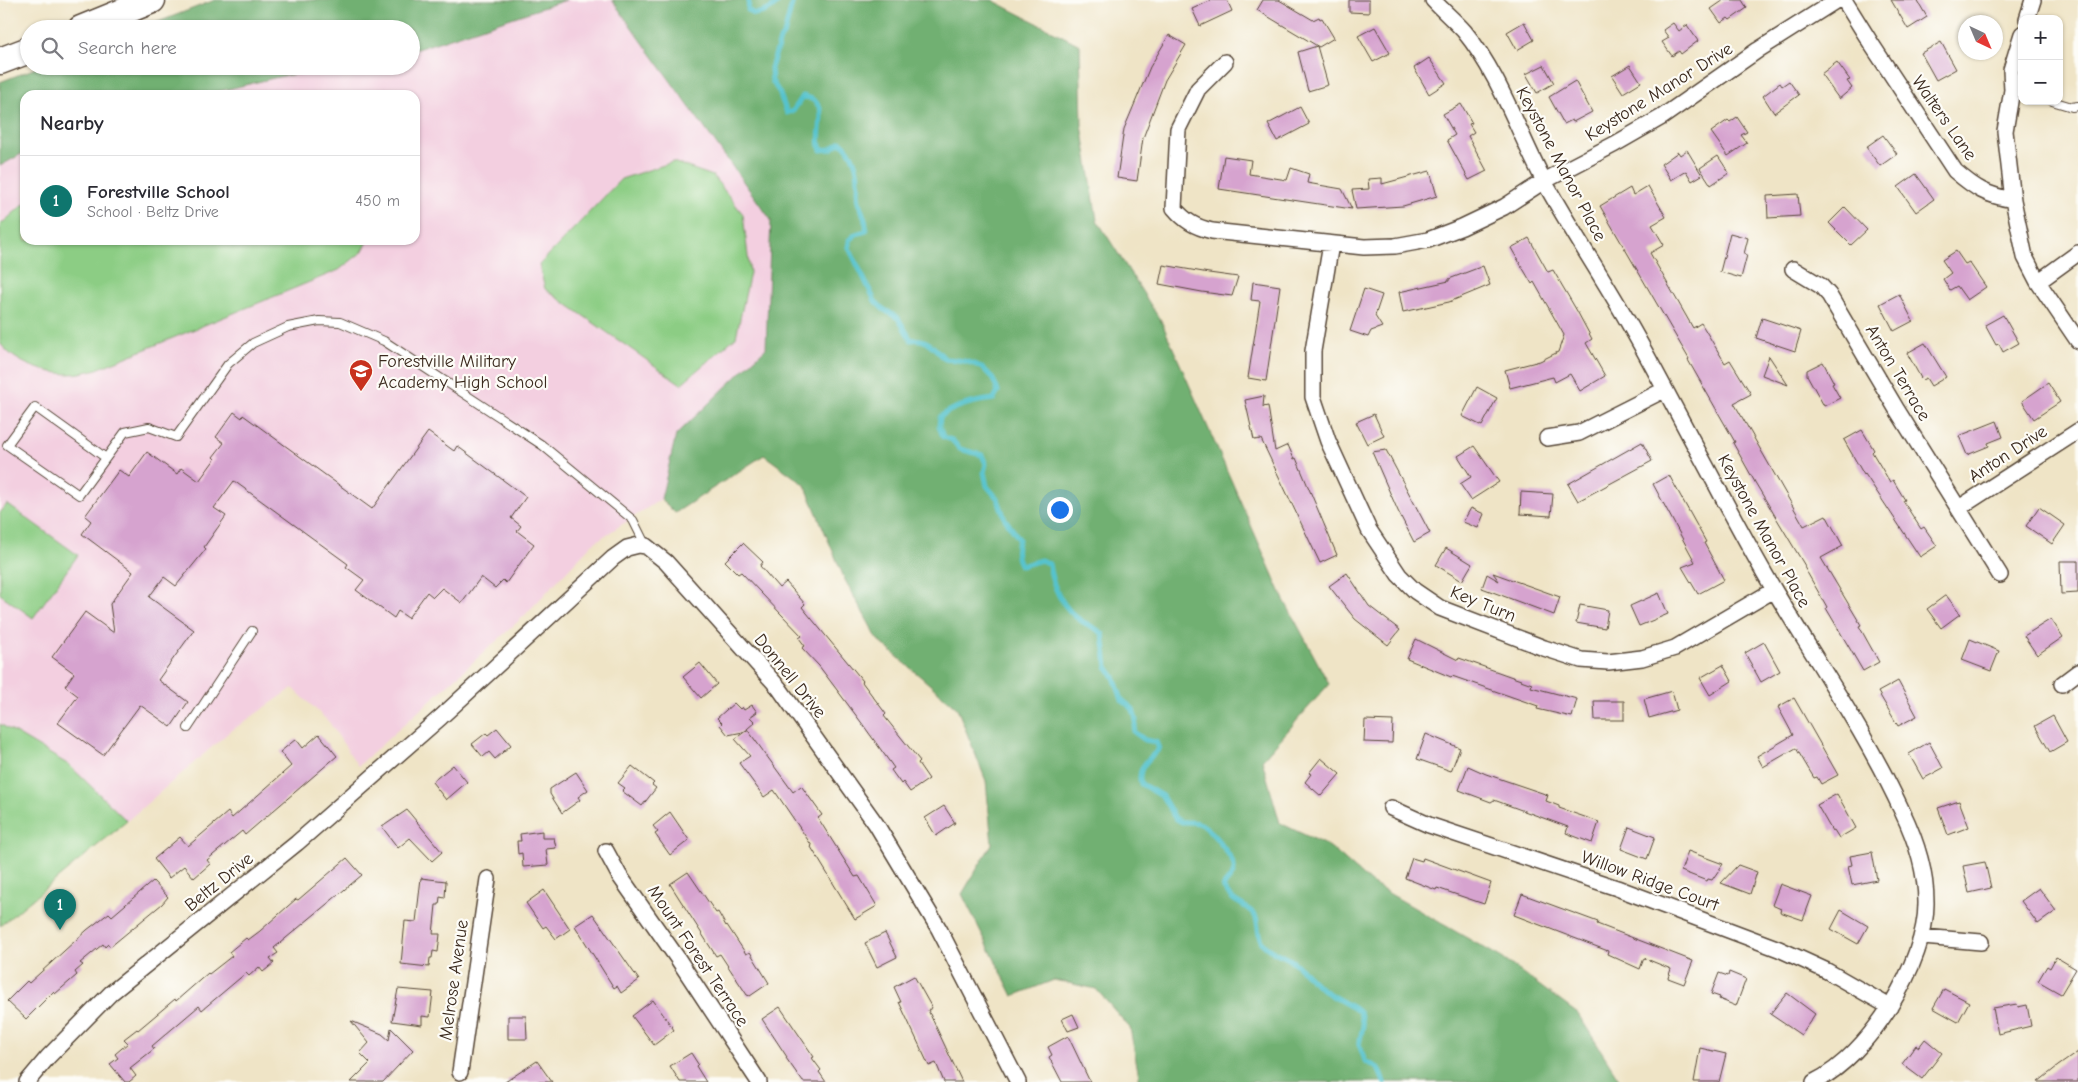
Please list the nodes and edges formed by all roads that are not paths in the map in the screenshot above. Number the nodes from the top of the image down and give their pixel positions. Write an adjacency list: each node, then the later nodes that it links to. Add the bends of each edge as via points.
1 (152, 0): 7 (highway)
2 (1433, 0): 15 (street, Keystone Manor Place, via 1464,31 1489,70)
3 (1837, 0): 15 (street, Keystone Manor Drive, via 1662,117)
4 (1844, 0): 16 (street, Walters Lane, via 1955,170 1974,187)
5 (2033, 0): 6 (street)
6 (2028, 15)
7 (103, 20)
8 (2018, 47): 12 (street, via 2011,70)
9 (20, 53): 10 (highway)
10 (0, 61)
11 (1225, 62): 17 (street, Keystone Manor Drive, via 1198,89 1178,129 1174,208 1189,224 1198,228)
12 (2017, 91): 16 (street, via 2005,131)
13 (2063, 104): 14 (lane)
14 (2078, 106)
15 (1544, 181): 17 (street, Keystone Manor Drive, via 1504,208 1428,240 1395,246); 22 (street, Keystone Manor Place, via 1628,320)
16 (2013, 200): 20 (street, via 2025,257)
17 (1330, 244): 29 (street, Key Turn, via 1313,351 1313,397 1328,441 1369,530 1399,574 1415,591 1440,608 1544,648 1581,660 1608,662 1642,658 1675,648)
18 (2078, 253): 20 (street)
19 (1793, 269): 26 (street, Anton Terrace, via 1821,286 1829,295)
20 (2038, 282): 21 (street)
21 (2078, 341)
22 (1664, 390): 24 (street, via 1579,433); 29 (street, Keystone Manor Place)
23 (2078, 431): 26 (street, Anton Drive)
24 (1547, 438)
25 (106, 458): 25 (lane, via 79,495 7,445 35,407); 27 (lane, via 125,432 149,427 176,437 228,364 253,343 288,327 320,321 340,322 384,341 542,445 633,520)
26 (1959, 508): 28 (street, Anton Terrace)
27 (646, 546): 41 (street, Beltz Drive, via 627,548 613,558 441,717 297,843 111,993 54,1049); 43 (street, Donnell Drive, via 666,562 779,688 876,824 939,929)
28 (2000, 575)
29 (1774, 590): 37 (street, Keystone Manor Place, via 1829,678 1903,812 1923,874 1926,901)
30 (252, 631): 33 (lane)
31 (2078, 672): 32 (street)
32 (2062, 684)
33 (188, 728)
34 (1391, 808): 39 (street, Willow Ridge Court, via 1429,825 1617,888 1779,948)
35 (606, 851): 42 (street, Mount Forest Terrace)
36 (488, 879): 40 (street, Melrose Avenue)
37 (1923, 937): 38 (street); 39 (street, Keystone Manor Place)
38 (1981, 942)
39 (1890, 1007): 44 (street, Keystone Manor Place, via 1846,1060)
40 (460, 1079)
41 (27, 1082)
42 (759, 1082)
43 (1018, 1082)
44 (1814, 1082)

